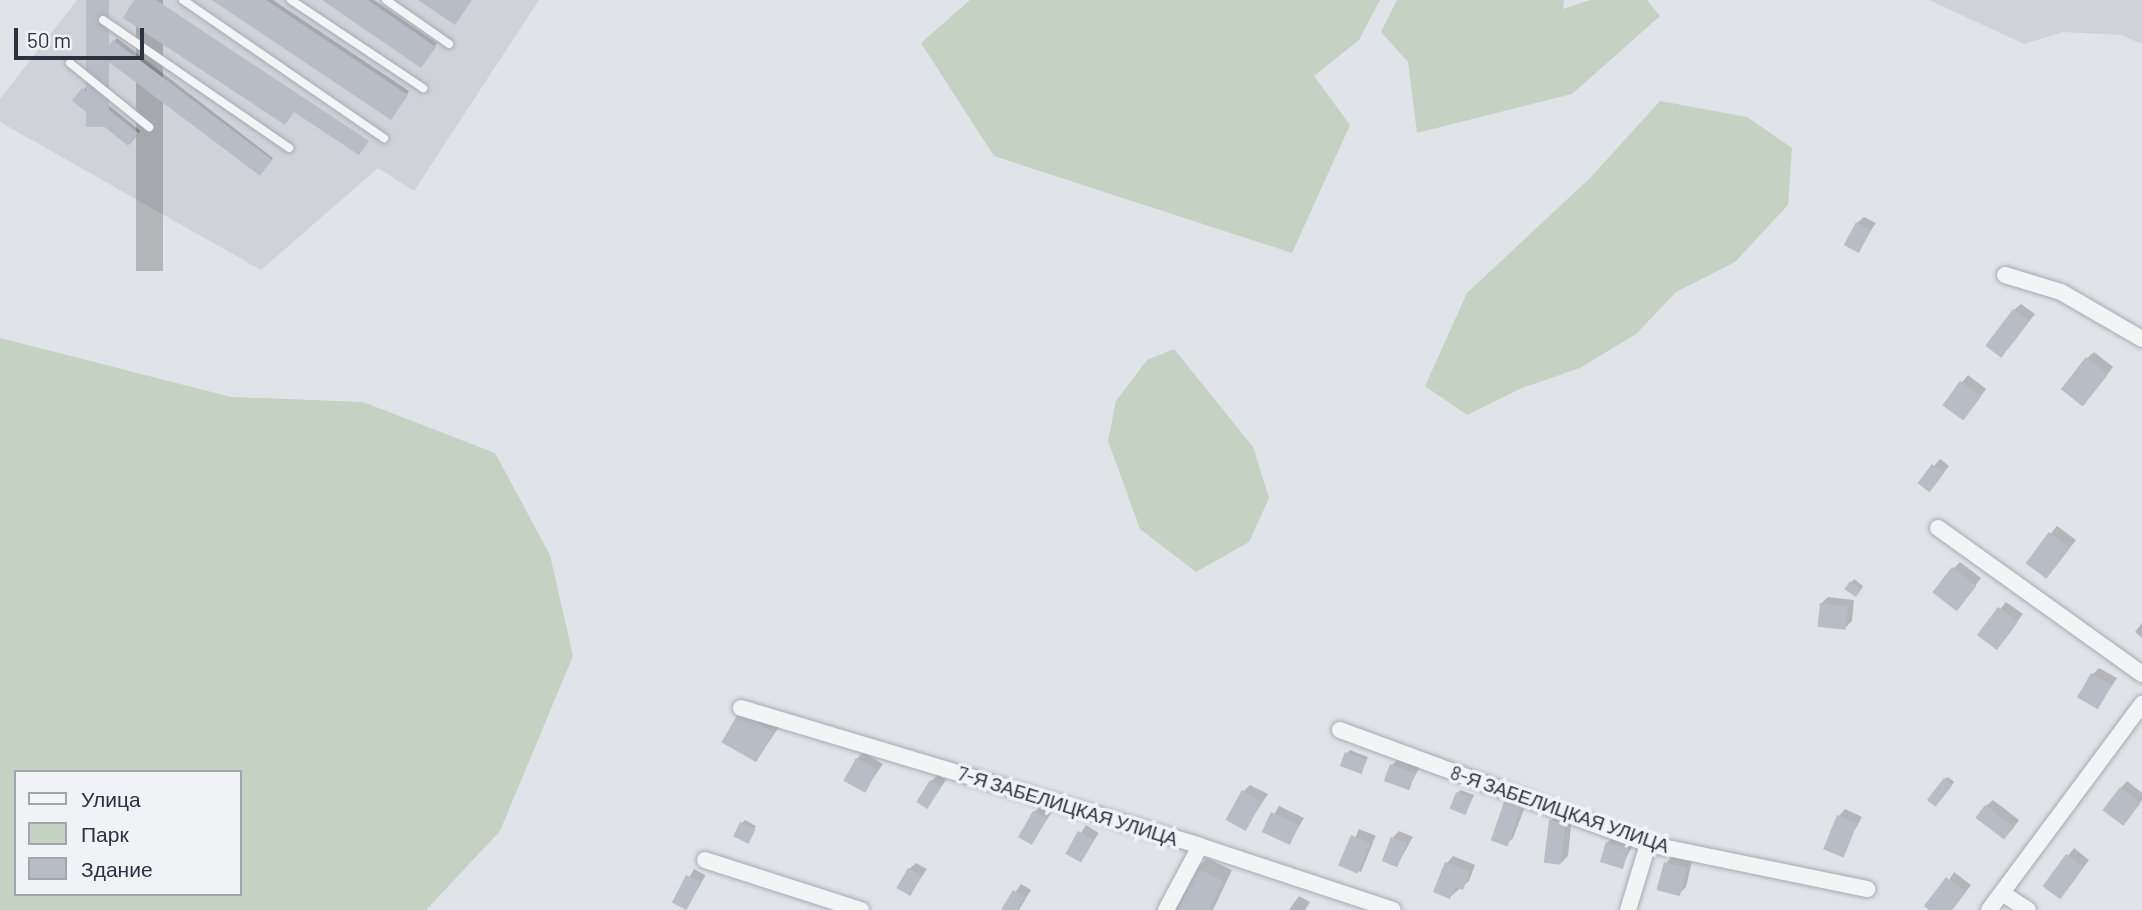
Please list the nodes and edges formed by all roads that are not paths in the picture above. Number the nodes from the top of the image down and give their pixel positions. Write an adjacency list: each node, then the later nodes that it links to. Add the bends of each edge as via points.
1 (183, 0): 9 (lane)
2 (291, 0): 7 (lane)
3 (386, 0): 5 (lane)
4 (103, 20): 10 (lane)
5 (449, 44)
6 (70, 63): 8 (lane)
7 (423, 88)
8 (149, 127)
9 (384, 138)
10 (289, 148)
11 (2005, 275): 12 (street, via 2061,292)
12 (2142, 339)
13 (1938, 528): 14 (street)
14 (2142, 674)
15 (2142, 704): 22 (street)
16 (741, 708): 19 (street, 7-Я ЗАБЕЛИЦКАЯ УЛИЦА)
17 (1340, 730): 18 (street, 8-Я ЗАБЕЛИЦКАЯ УЛИЦА)
18 (1648, 844): 21 (street, 8-Я ЗАБЕЛИЦКАЯ УЛИЦА); 26 (street)
19 (1200, 846): 24 (street); 25 (street, 7-Я ЗАБЕЛИЦКАЯ УЛИЦА)
20 (705, 860): 23 (street)
21 (1867, 889)
22 (2002, 893): 27 (street); 28 (street)
23 (861, 910)
24 (1166, 910)
25 (1393, 910)
26 (1629, 910)
27 (1989, 910)
28 (2028, 910)

